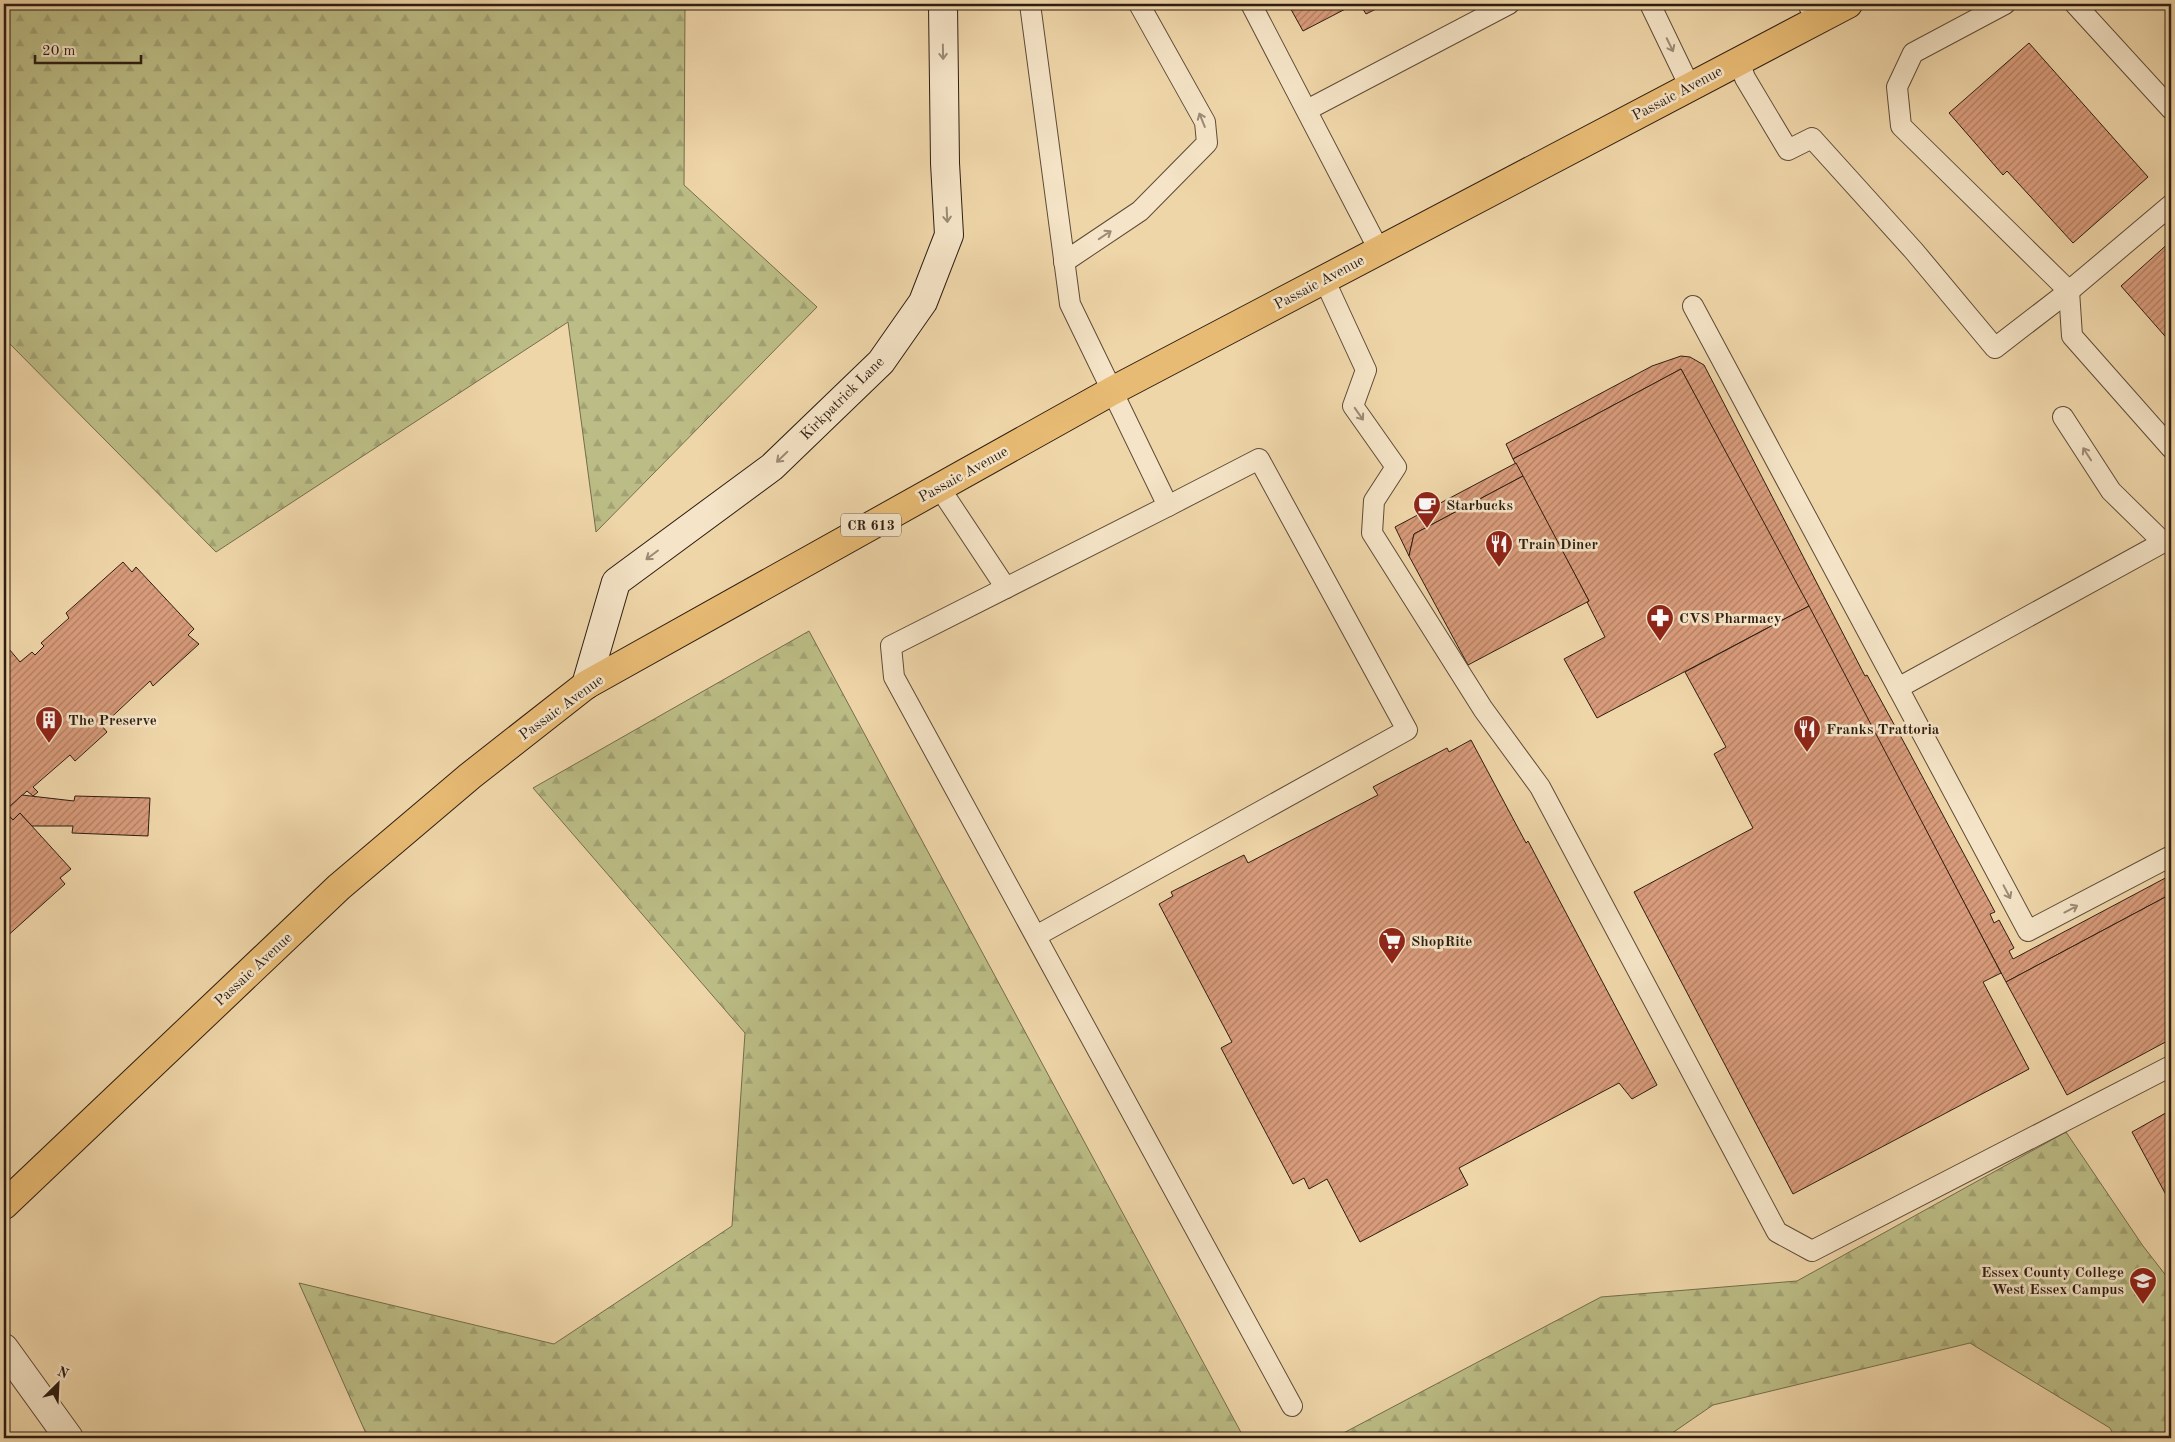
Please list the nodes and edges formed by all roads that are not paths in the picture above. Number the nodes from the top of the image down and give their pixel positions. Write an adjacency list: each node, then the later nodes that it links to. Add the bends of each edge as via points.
1 (943, 4): 28 (street, Kirkpatrick Lane, one-way to 28, via 949,235 923,302 881,362 772,467 616,582)
2 (1030, 4): 17 (lane)
3 (1138, 4): 17 (lane, one-way to 3, via 1140,212 1207,143 1204,122)
4 (1251, 4): 14 (lane)
5 (1509, 4): 14 (lane)
6 (1650, 4): 12 (lane, one-way to 12)
7 (1848, 4): 10 (main road, Passaic Avenue / CR 613)
8 (2005, 4): 19 (lane, via 1913,53 1897,88 1902,126)
9 (2075, 4): 13 (lane)
10 (1812, 12): 11 (main road, Passaic Avenue / CR 613)
11 (1739, 61): 12 (main road, Passaic Avenue / CR 613); 19 (lane, via 1745,78 1788,150 1812,138 1914,251 1995,348)
12 (1690, 87): 16 (main road, Passaic Avenue / CR 613)
13 (2171, 109)
14 (1306, 110): 16 (lane)
15 (2171, 205): 19 (lane)
16 (1379, 250): 18 (main road, Passaic Avenue / CR 613)
17 (1064, 262): 21 (lane, via 1070,304)
18 (1324, 279): 21 (main road, Passaic Avenue / CR 613); 32 (lane, one-way to 32, via 1366,370 1353,406 1396,467 1374,501 1372,533 1483,709 1540,787 1777,1232 1812,1251)
19 (2069, 290): 23 (lane, via 2072,336)
20 (1693, 306): 29 (lane)
21 (1112, 391): 24 (main road, Passaic Avenue / CR 613); 25 (lane)
22 (2063, 417): 26 (lane, one-way to 22, via 2111,491)
23 (2171, 448)
24 (939, 487): 27 (lane); 28 (main road, Passaic Avenue / CR 613)
25 (1168, 506): 27 (lane); 31 (lane, via 1259,459 1407,730)
26 (2167, 540): 29 (lane)
27 (1006, 588): 31 (lane, via 892,646 894,677)
28 (586, 685): 33 (main road, Passaic Avenue / CR 613, via 470,776 339,887)
29 (1898, 688): 30 (lane, one-way to 30, via 2028,931)
30 (2171, 856)
31 (1036, 936): 35 (lane)
32 (2171, 1066)
33 (4, 1205)
34 (4, 1348): 36 (street)
35 (1292, 1406)
36 (69, 1438)

